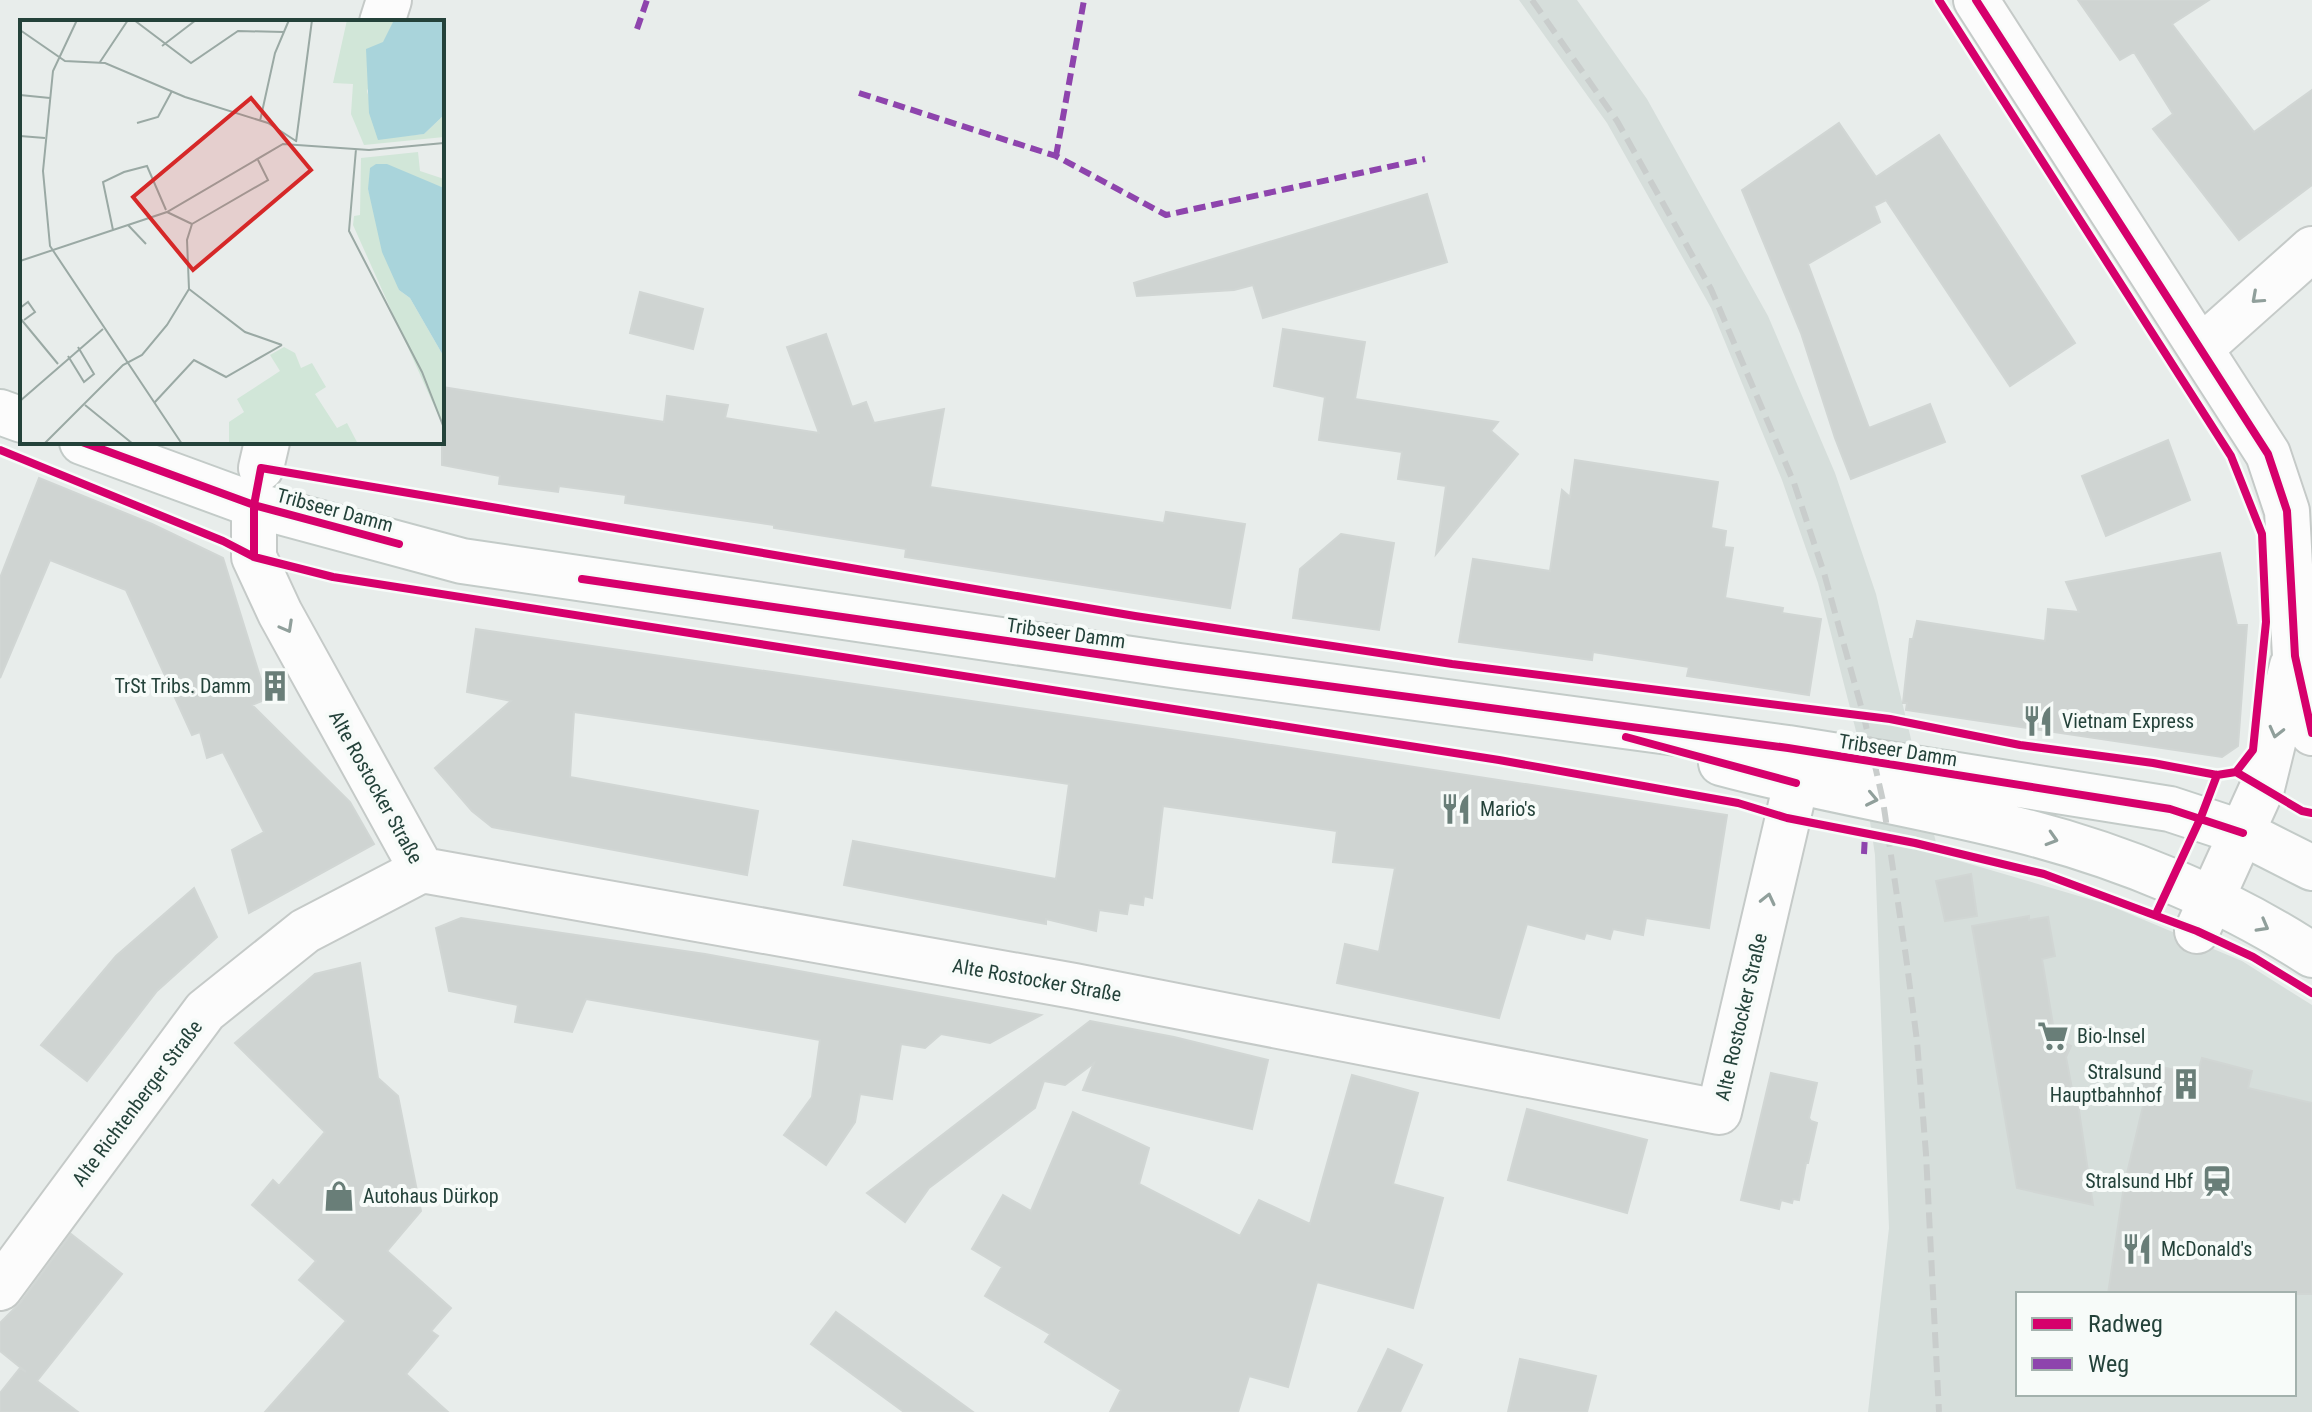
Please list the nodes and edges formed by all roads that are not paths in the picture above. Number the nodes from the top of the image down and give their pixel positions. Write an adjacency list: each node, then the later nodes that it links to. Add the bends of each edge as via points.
1 (389, 0): 3 (street)
2 (1976, 0): 5 (street)
3 (383, 20)
4 (2312, 249): 5 (street, one-way to 5)
5 (2201, 348): 10 (street, via 2268,454 2287,511)
6 (0, 412): 7 (street)
7 (20, 419)
8 (94, 444): 9 (street, Tribseer Damm)
9 (261, 472): 11 (street, Tribseer Damm, via 462,561); 16 (street, Alte Rostocker Straße, one-way to 16, via 254,557)
10 (2295, 656): 12 (street); 14 (street, one-way to 14, via 2262,788)
11 (1545, 716): 13 (street, Tribseer Damm); 14 (street, Tribseer Damm, via 1788,748 2170,809)
12 (2312, 733)
13 (1796, 783): 16 (street, Alte Rostocker Straße, one-way to 13, via 1074,986 1719,1112); 17 (street, Tribseer Damm, one-way to 17, via 2023,831 2099,853 2171,881)
14 (2243, 833): 15 (street, Tribseer Damm); 17 (street)
15 (2312, 868)
16 (422, 870): 19 (street, Alte Richtenberger Straße, via 305,931 205,1011)
17 (2204, 916): 18 (street, Tribseer Damm, one-way to 18)
18 (2312, 955)
19 (0, 1288)

